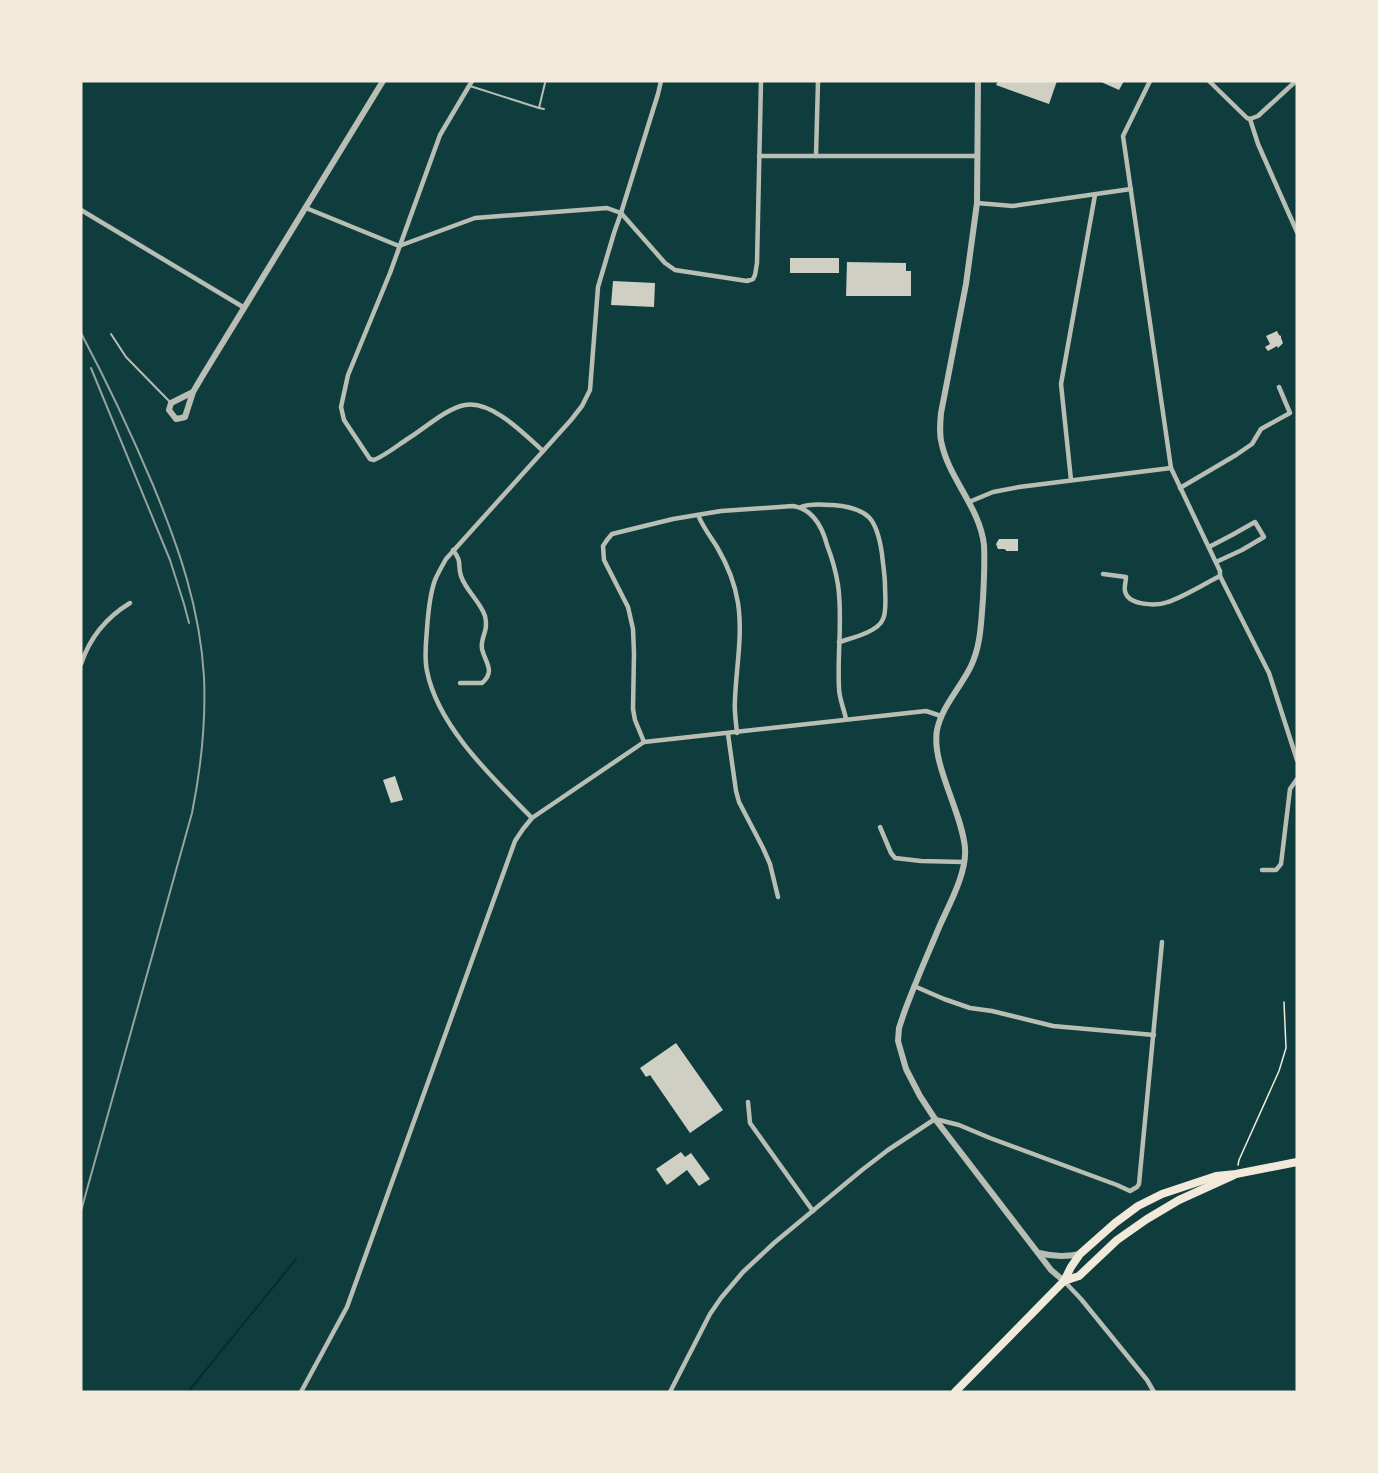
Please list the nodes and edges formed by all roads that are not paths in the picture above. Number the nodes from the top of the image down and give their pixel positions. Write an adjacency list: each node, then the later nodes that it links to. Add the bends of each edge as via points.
1 (383, 81): 20 (street)
2 (661, 81): 22 (street)
3 (761, 81): 14 (street)
4 (818, 81): 15 (street)
5 (978, 81): 16 (street)
6 (1150, 81): 17 (street, via 1123,136)
7 (1209, 81): 13 (street)
8 (1296, 81): 13 (street)
9 (471, 83): 11 (lane); 24 (street, via 441,135)
10 (545, 83): 11 (lane)
11 (539, 108): 12 (lane)
12 (543, 109)
13 (1250, 119): 23 (street)
14 (759, 156): 15 (street); 22 (street, via 753,279 675,270)
15 (816, 156): 16 (street)
16 (978, 156): 19 (street)
17 (1131, 189): 18 (street); 31 (street)
18 (1095, 195): 19 (street, via 1013,206); 32 (street, via 1061,384)
19 (978, 203): 34 (street, via 940,432 950,466)
20 (306, 208): 24 (street); 25 (street)
21 (81, 210): 25 (street)
22 (621, 213): 24 (street, via 607,208 475,218); 30 (street, via 598,288 590,390 582,406)
23 (1297, 232)
24 (399, 246): 30 (street, via 348,375 342,406 344,420 370,459 378,459 466,404 494,411)
25 (243, 307): 28 (street)
26 (111, 334): 29 (lane, via 126,357)
27 (1279, 387): 33 (street, via 1290,414 1261,429 1252,444 1236,455)
28 (193, 392): 29 (street); 29 (street, via 185,417 176,419 169,410)
29 (171, 403)
30 (543, 451): 38 (street)
31 (1171, 468): 32 (street); 33 (street)
32 (1071, 480): 34 (street, via 993,492)
33 (1180, 488): 37 (street)
34 (969, 502): 46 (street, via 984,542 981,629 972,665)
35 (801, 507): 36 (street); 43 (street, via 821,527 833,562 838,585); 43 (street, via 858,509 875,525 880,539 885,573 884,619 875,629)
36 (698, 515): 48 (street, via 724,561 738,602 741,632 735,701); 50 (street, via 612,534 603,546 604,560 628,607 633,629 633,709)
37 (1209, 547): 39 (street); 39 (street, via 1255,522 1264,537)
38 (453, 550): 45 (street, via 459,558 462,580 487,625 482,648 489,665 488,676 482,683); 53 (street, via 435,580 427,619 425,658 430,683 446,718 479,764)
39 (1216, 562): 41 (street)
40 (1103, 574): 41 (street, via 1126,577 1125,590 1130,599 1154,604 1167,603)
41 (1220, 576): 51 (street, via 1269,673)
42 (130, 603): 44 (street, via 114,613 98,631)
43 (839, 642): 47 (street, via 839,689)
44 (81, 663)
45 (460, 683)
46 (941, 716): 47 (street, via 926,711); 55 (street, via 937,746 962,829)
47 (846, 719): 48 (street)
48 (737, 733): 49 (street)
49 (728, 734): 50 (street); 57 (street, via 739,802 770,864)
50 (644, 742): 53 (street)
51 (1297, 760)
52 (1297, 779): 56 (street, via 1290,789 1281,864 1276,870)
53 (532, 818): 69 (street, via 515,841 348,1306)
54 (880, 827): 55 (street, via 896,858)
55 (964, 862): 59 (street)
56 (1262, 870)
57 (778, 897)
58 (1162, 942): 60 (street)
59 (914, 986): 60 (street, via 970,1008 1044,1024); 62 (street, via 898,1041 911,1081)
60 (1154, 1035): 62 (street, via 1139,1184 1133,1191)
61 (748, 1102): 65 (street, via 750,1123)
62 (934, 1119): 65 (street, via 888,1150); 66 (street)
63 (1297, 1162): 64 (main road)
64 (1236, 1174): 67 (main road, via 1215,1176 1148,1201); 68 (main road, via 1147,1219 1117,1240 1080,1276)
65 (813, 1211): 70 (street, via 754,1261 727,1290 700,1331)
66 (1038, 1253): 67 (street, via 1054,1257); 68 (street)
67 (1080, 1254): 68 (main road)
68 (1064, 1281): 71 (main road); 72 (street)
69 (301, 1392)
70 (669, 1392)
71 (955, 1392)
72 (1154, 1392)

